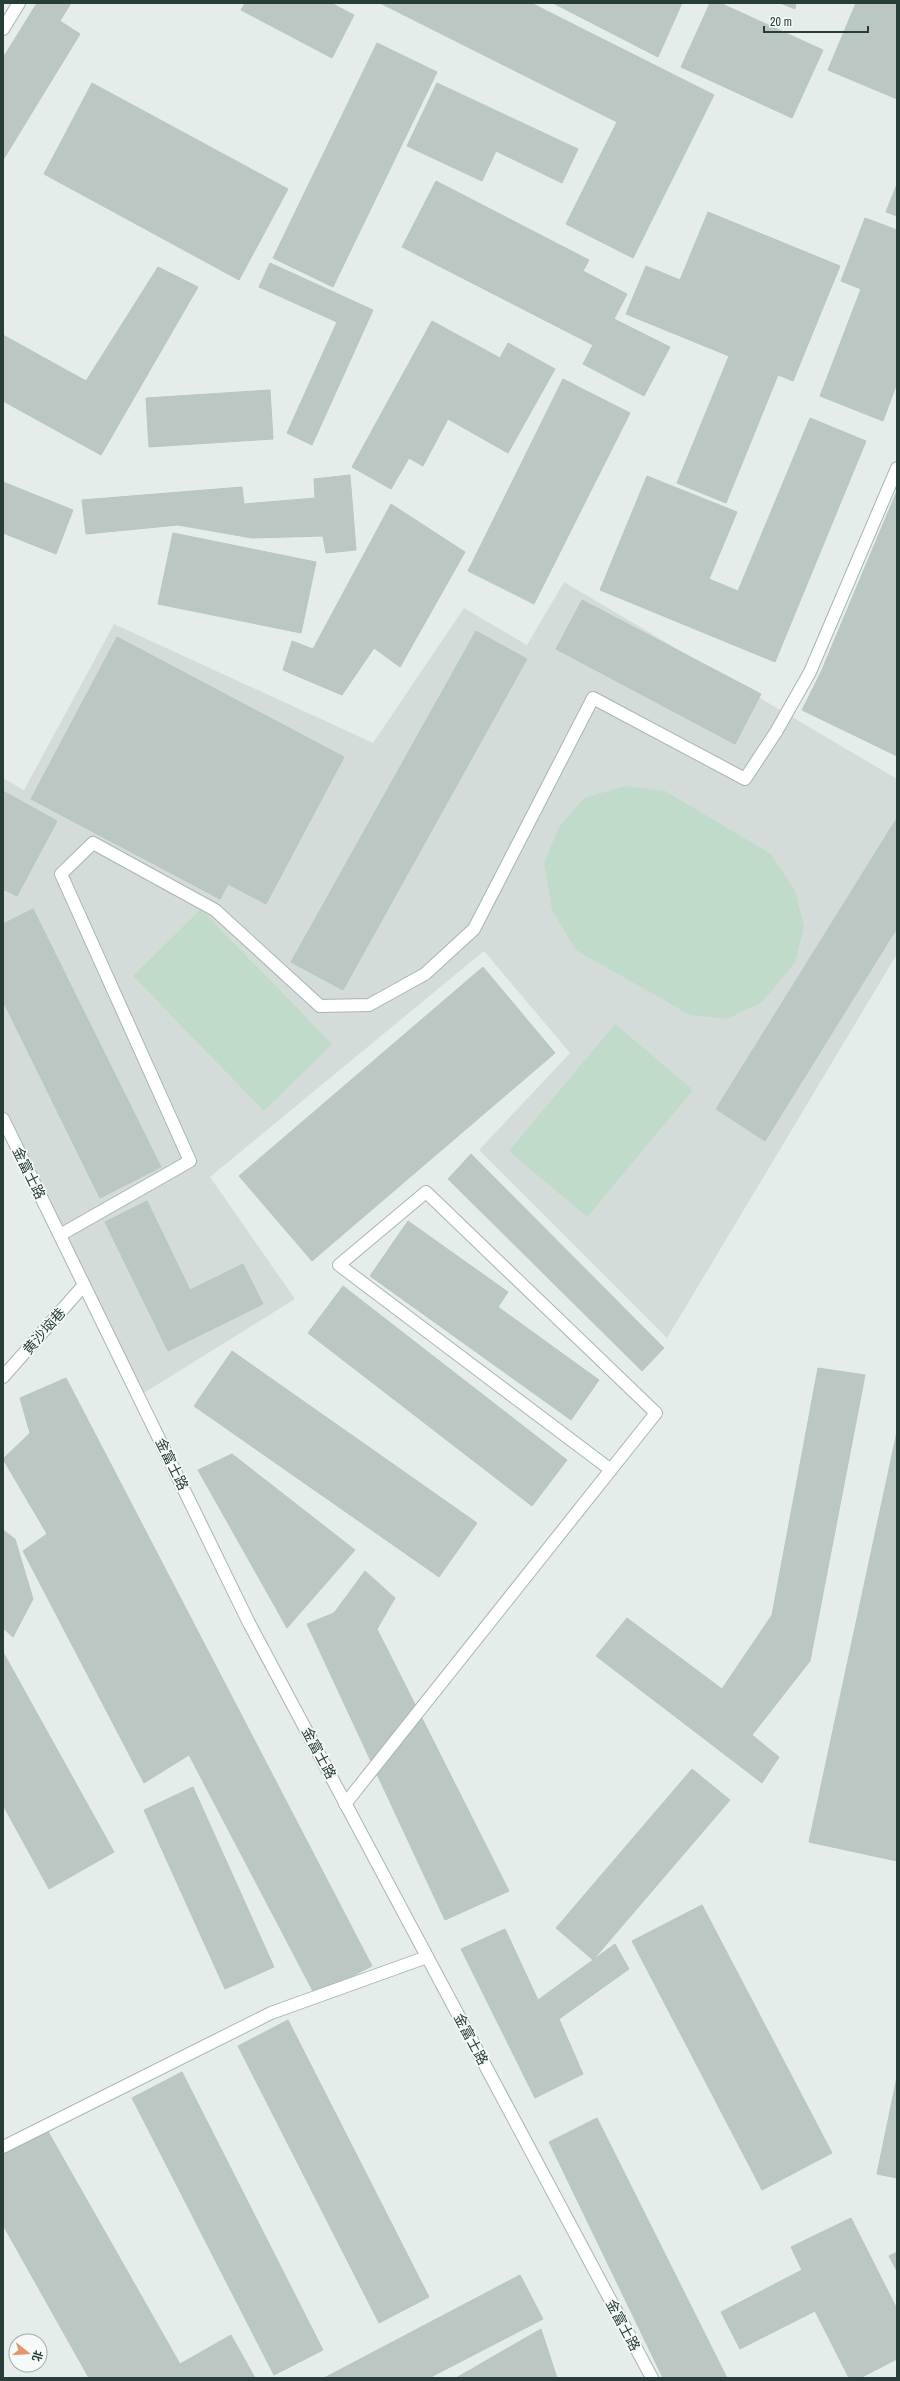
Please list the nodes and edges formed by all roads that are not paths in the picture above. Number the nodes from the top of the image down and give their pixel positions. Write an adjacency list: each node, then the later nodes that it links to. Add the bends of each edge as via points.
1 (19, 3): 2 (street)
2 (3, 29)
3 (897, 468): 5 (street, via 810,672 776,732 745,779 593,698 474,929 425,974 369,1005 320,1006 215,910 93,843 61,874 190,1160)
4 (3, 1119): 5 (street, 金富士路)
5 (60, 1235): 6 (street, 金富士路)
6 (84, 1285): 7 (street, 黄沙垴巷); 9 (street, 金富士路, via 250,1623)
7 (3, 1377)
8 (611, 1470): 8 (street, via 656,1413 426,1192 339,1264); 9 (street)
9 (346, 1804): 10 (street, 金富士路)
10 (427, 1957): 11 (street, via 271,2013); 12 (street, 金富士路)
11 (3, 2147)
12 (652, 2378)

